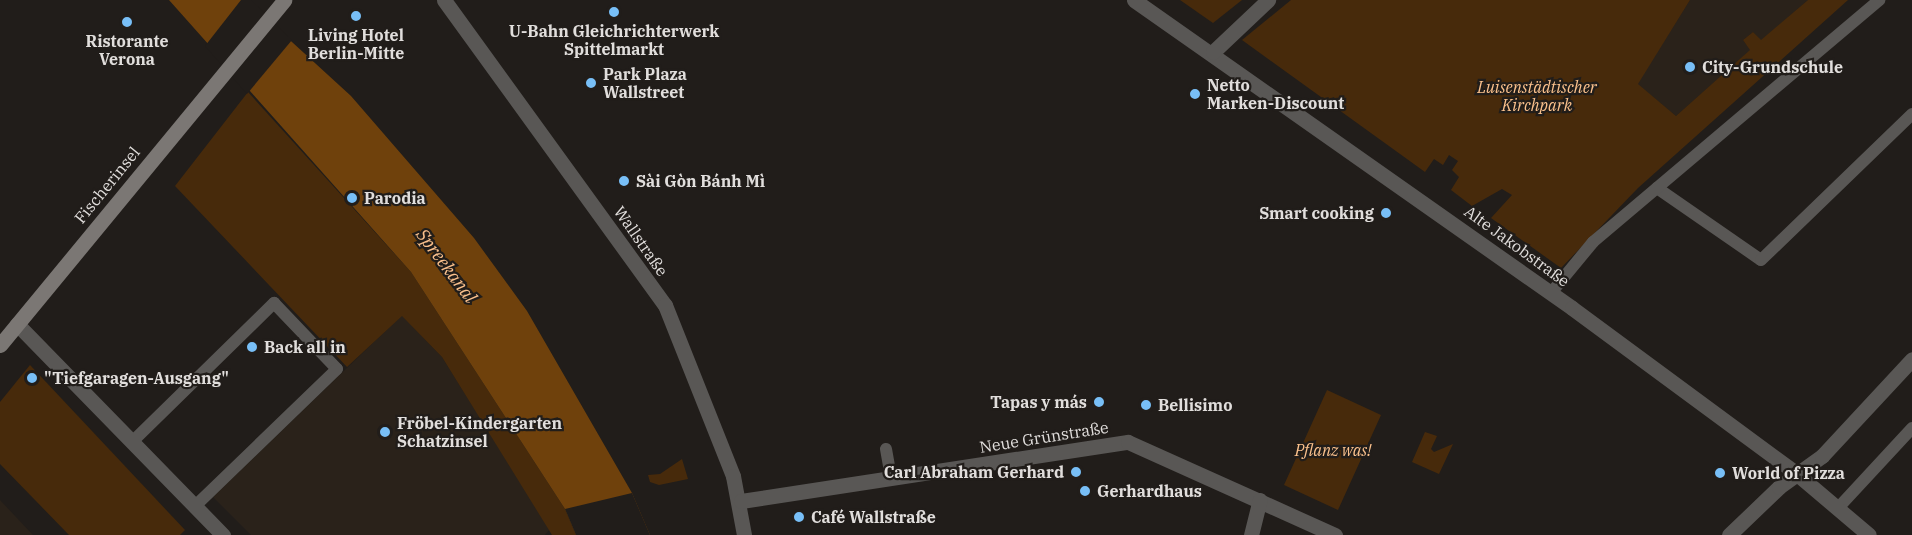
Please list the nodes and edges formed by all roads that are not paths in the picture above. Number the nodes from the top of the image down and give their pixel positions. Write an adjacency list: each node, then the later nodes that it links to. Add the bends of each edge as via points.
1 (444, 0): 19 (street, Wallstraße, via 665,305)
2 (1134, 0): 6 (street, Alte Jakobstraße)
3 (1268, 0): 6 (street)
4 (1879, 0): 8 (lane)
5 (277, 6): 10 (street, Fischerinsel)
6 (1213, 52): 9 (street, Alte Jakobstraße)
7 (1912, 114): 8 (lane, via 1761,260)
8 (1657, 188): 9 (lane, via 1593,242)
9 (1551, 293): 16 (street, Alte Jakobstraße)
10 (17, 324): 11 (street, Fischerinsel); 14 (street)
11 (0, 345)
12 (1912, 359): 16 (street, via 1822,456)
13 (1912, 428): 21 (lane)
14 (132, 441): 20 (street); 20 (lane, via 274,303 337,369)
15 (886, 449): 17 (lane)
16 (1797, 474): 21 (street, Alte Jakobstraße); 26 (street)
17 (891, 478): 18 (street, Neue Grünstraße, via 1128,442); 19 (street, Neue Grünstraße)
18 (1260, 500): 24 (street); 25 (street, Neue Grünstraße)
19 (741, 501): 23 (street, Wallstraße)
20 (195, 506): 22 (street)
21 (1838, 508): 27 (street, Alte Jakobstraße)
22 (223, 535)
23 (744, 535)
24 (1251, 535)
25 (1335, 535)
26 (1729, 535)
27 (1869, 535)

